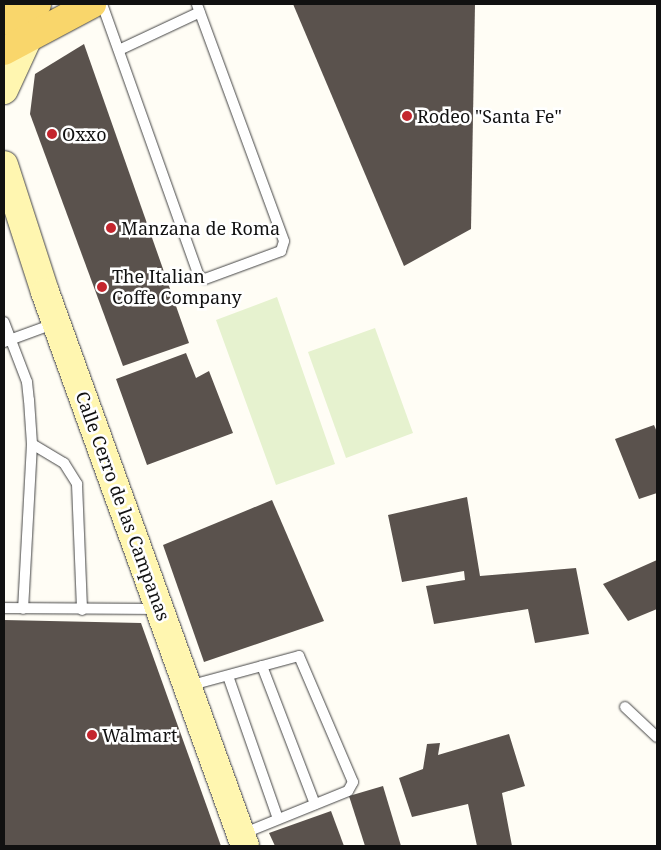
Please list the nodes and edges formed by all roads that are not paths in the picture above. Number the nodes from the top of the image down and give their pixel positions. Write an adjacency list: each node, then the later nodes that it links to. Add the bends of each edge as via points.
1 (37, 4): 6 (main road)
2 (46, 4): 7 (street)
3 (92, 4): 7 (main road)
4 (102, 4): 8 (lane)
5 (199, 8): 8 (lane); 8 (lane, via 284,241 281,251 205,279 199,277)
6 (4, 21)
7 (29, 35): 9 (main road); 10 (street)
8 (119, 50)
9 (4, 51)
10 (4, 90)
11 (4, 165): 13 (street, Calle Cerro de las Campanas)
12 (4, 322): 14 (lane)
13 (57, 323): 14 (lane); 18 (street, Calle Cerro de las Campanas)
14 (6, 341): 15 (lane, via 26,382)
15 (32, 444): 17 (lane); 19 (lane, via 64,463 77,484)
16 (4, 608): 17 (lane)
17 (23, 609): 19 (lane)
18 (160, 609): 19 (lane); 22 (street, Calle Cerro de las Campanas)
19 (82, 610)
20 (262, 666): 21 (lane); 25 (lane); 25 (lane, via 293,656 302,661 353,782 352,788)
21 (228, 676): 22 (lane); 26 (lane)
22 (188, 686): 27 (street, Calle Cerro de las Campanas)
23 (625, 707): 24 (lane)
24 (657, 737)
25 (315, 804): 26 (lane)
26 (278, 819): 27 (lane)
27 (243, 840)

